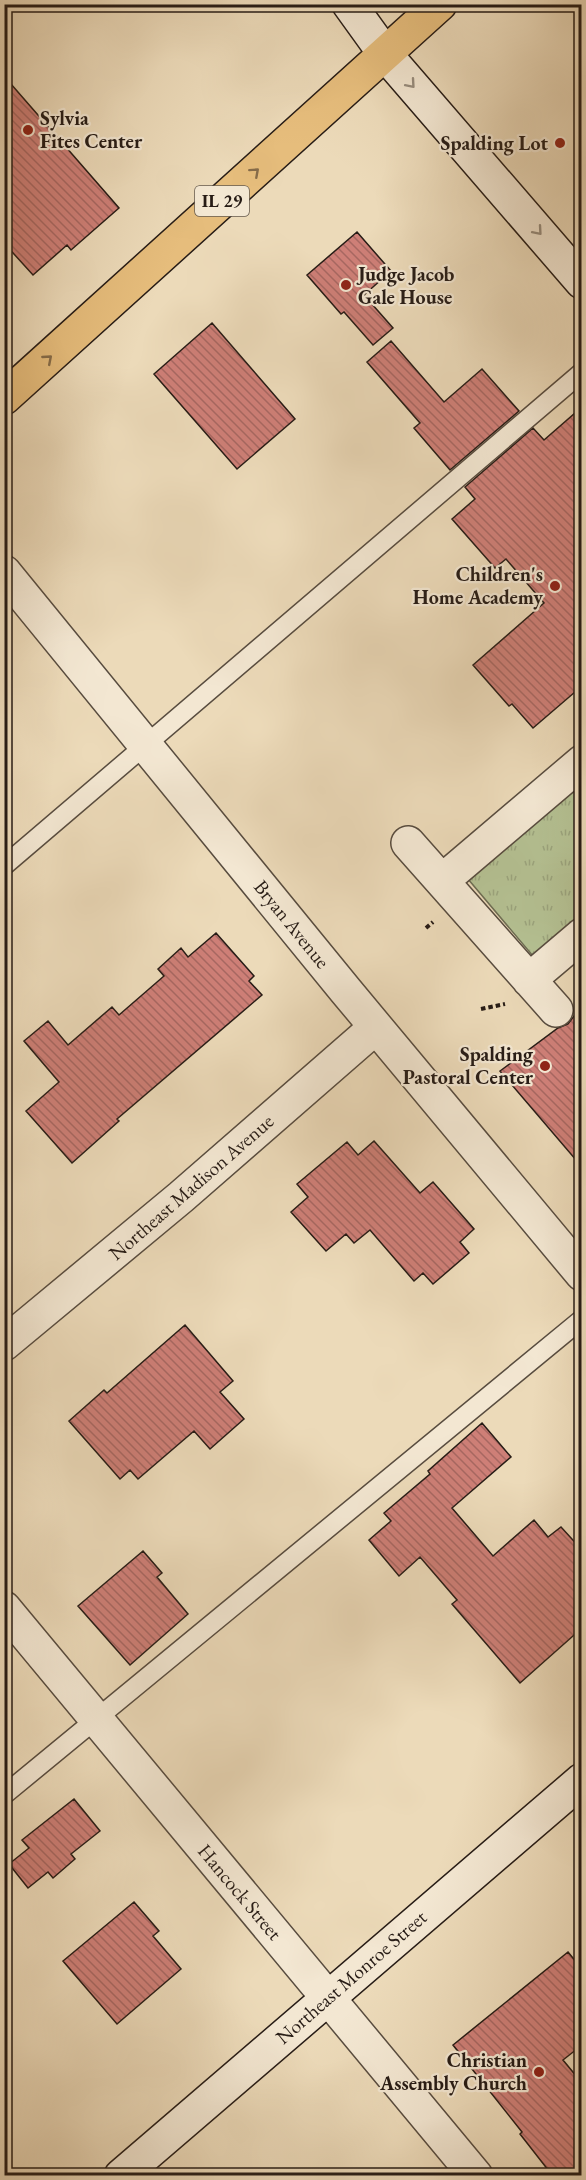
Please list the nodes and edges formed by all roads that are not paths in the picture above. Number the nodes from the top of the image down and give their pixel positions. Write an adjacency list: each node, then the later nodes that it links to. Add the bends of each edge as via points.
1 (349, 4): 3 (street)
2 (440, 4): 3 (main road, IL 29)
3 (385, 54): 4 (street, one-way to 4); 6 (main road, IL 29, one-way to 3)
4 (582, 282)
5 (582, 372): 8 (lane)
6 (4, 398)
7 (4, 572): 8 (street, Bryan Avenue)
8 (146, 745): 11 (lane); 16 (street, Bryan Avenue)
9 (582, 762): 12 (street)
10 (408, 843): 12 (street)
11 (4, 866)
12 (442, 881): 14 (street)
13 (582, 935): 14 (street)
14 (529, 980): 15 (street)
15 (556, 1010)
16 (376, 1027): 17 (street, Bryan Avenue); 19 (street, Northeast Madison Avenue)
17 (582, 1274)
18 (582, 1319): 21 (lane)
19 (4, 1344)
20 (4, 1608): 21 (street, Hancock Street)
21 (96, 1719): 23 (lane); 24 (street, Hancock Street)
22 (582, 1780): 24 (street, Northeast Monroe Street)
23 (4, 1795)
24 (327, 1997): 25 (street, Northeast Monroe Street); 26 (street, Hancock Street)
25 (120, 2175)
26 (476, 2175)

